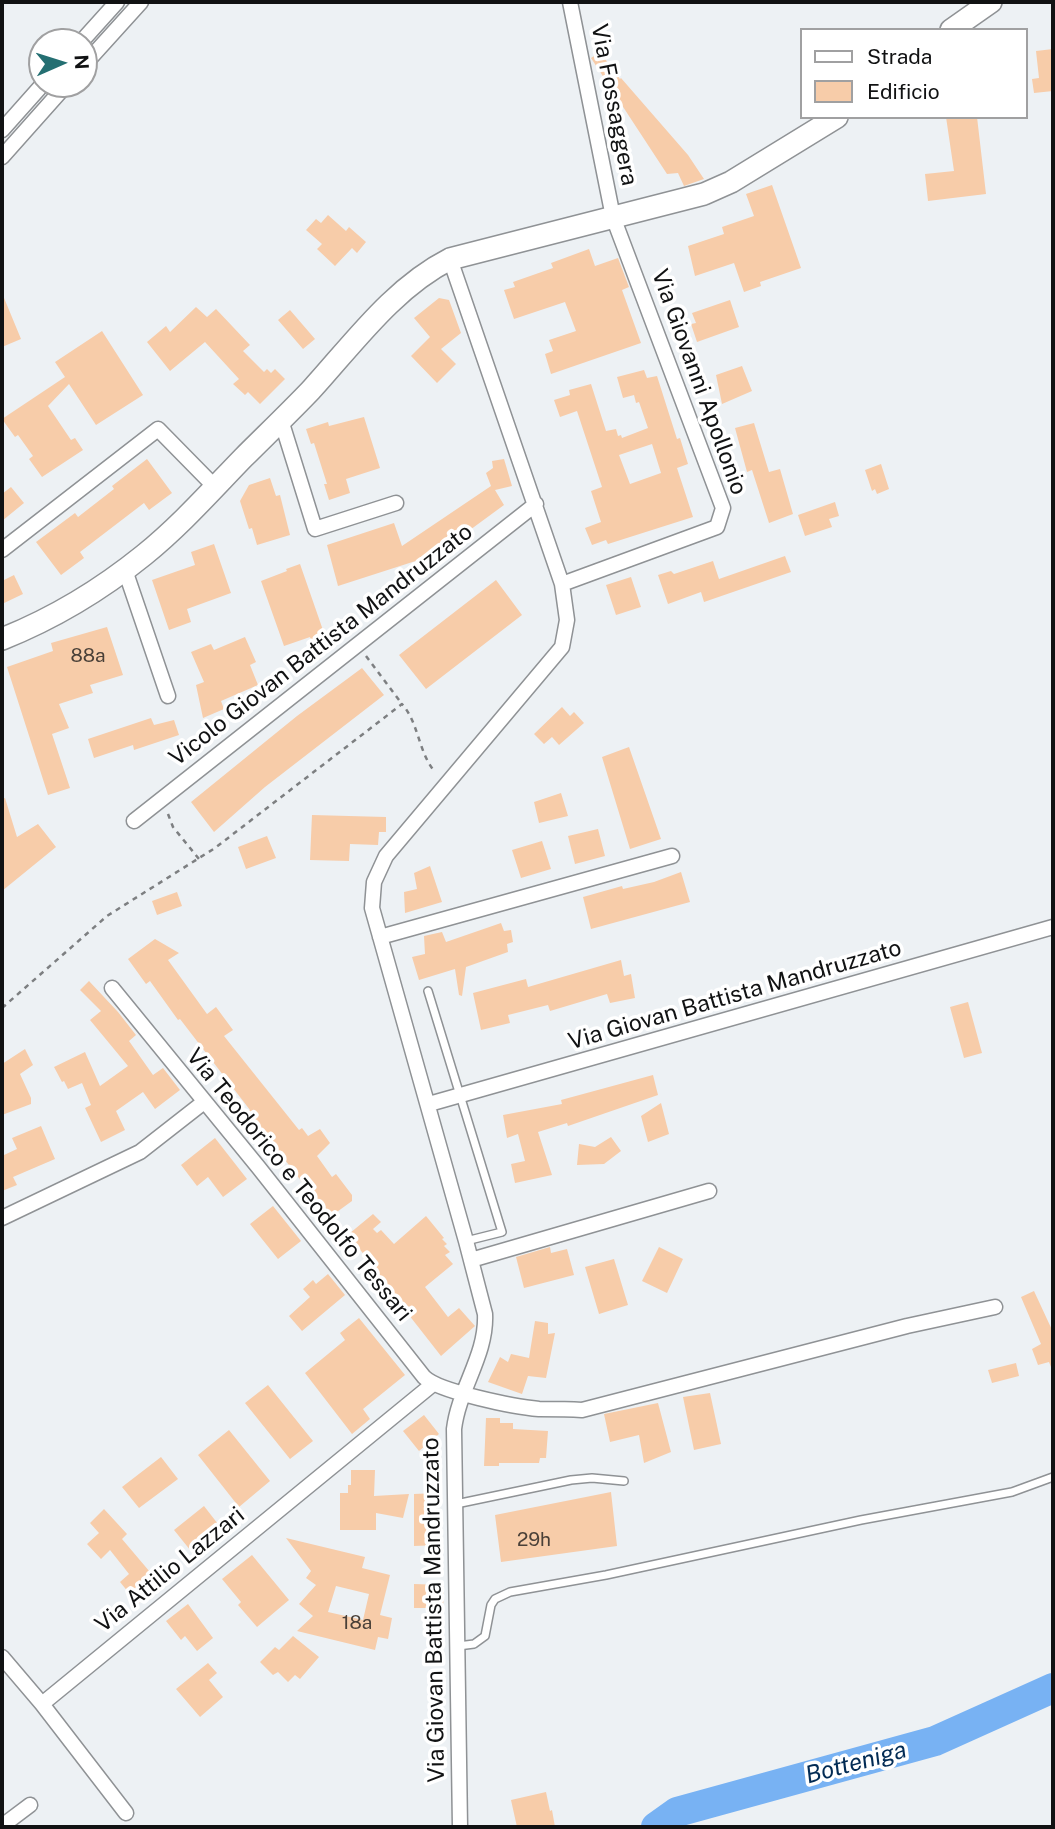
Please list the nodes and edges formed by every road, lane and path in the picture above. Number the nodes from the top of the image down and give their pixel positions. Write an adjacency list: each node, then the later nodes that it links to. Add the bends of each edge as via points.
1 (117, 2): 5 (street)
2 (141, 2): 7 (street)
3 (570, 2): 13 (street, Via Fossaggera)
4 (992, 2): 6 (street)
5 (94, 28)
6 (954, 28)
7 (98, 50)
8 (31, 98): 11 (street)
9 (55, 98): 12 (street)
10 (834, 119): 13 (street, via 732,182 704,194)
11 (2, 130)
12 (2, 157)
13 (613, 217): 14 (street); 21 (street, Via Giovanni Apollonio, via 723,508 717,527)
14 (450, 259): 15 (street, via 402,291); 18 (street, Via Giovan Battista Mandruzzato)
15 (281, 420): 16 (street); 17 (street, via 315,529)
16 (215, 487): 19 (street, via 158,429); 20 (street)
17 (396, 503)
18 (536, 504): 21 (street, Via Giovan Battista Mandruzzato); 27 (street, Vicolo Giovan Battista Mandruzzato)
19 (2, 550)
20 (125, 570): 22 (street, via 77,601); 24 (street)
21 (562, 584): 26 (street, Via Giovan Battista Mandruzzato, via 568,620 562,647)
22 (2, 639)
23 (364, 652): 25 (path)
24 (168, 696)
25 (402, 704): 26 (path, via 411,714 426,761); 33 (path, via 215,848 107,916)
26 (446, 785): 30 (street, Via Giovan Battista Mandruzzato, via 386,856 374,882 373,908)
27 (134, 821)
28 (672, 856): 30 (street)
29 (1053, 927): 34 (street, Via Giovan Battista Mandruzzato)
30 (380, 937): 36 (street, Via Giovan Battista Mandruzzato)
31 (112, 988): 35 (street, Via Teodorico e Teodolfo Tessari)
32 (428, 991): 34 (lane)
33 (2, 1008)
34 (461, 1096): 36 (street, Via Giovan Battista Mandruzzato); 39 (lane, via 502,1232)
35 (204, 1102): 38 (street, via 141,1152); 42 (street, Via Teodorico e Teodolfo Tessari)
36 (429, 1104): 39 (street, Via Giovan Battista Mandruzzato)
37 (709, 1191): 40 (street)
38 (2, 1218)
39 (466, 1241): 40 (street, Via Giovan Battista Mandruzzato)
40 (471, 1260): 43 (street, Via Giovan Battista Mandruzzato, via 485,1336)
41 (995, 1307): 43 (street, via 582,1410 536,1408)
42 (433, 1384): 43 (street, Via Teodorico e Teodolfo Tessari); 49 (street, Via Attilio Lazzari)
43 (463, 1394): 46 (street, Via Giovan Battista Mandruzzato, via 454,1429)
44 (1053, 1477): 47 (lane, via 1012,1492 510,1592 491,1605 485,1636)
45 (624, 1481): 46 (lane, via 571,1480)
46 (455, 1504): 47 (street, Via Giovan Battista Mandruzzato)
47 (458, 1647): 53 (street, Via Giovan Battista Mandruzzato)
48 (2, 1657): 49 (street)
49 (42, 1704): 51 (street)
50 (30, 1805): 52 (street)
51 (126, 1813)
52 (2, 1826)
53 (460, 1827)

